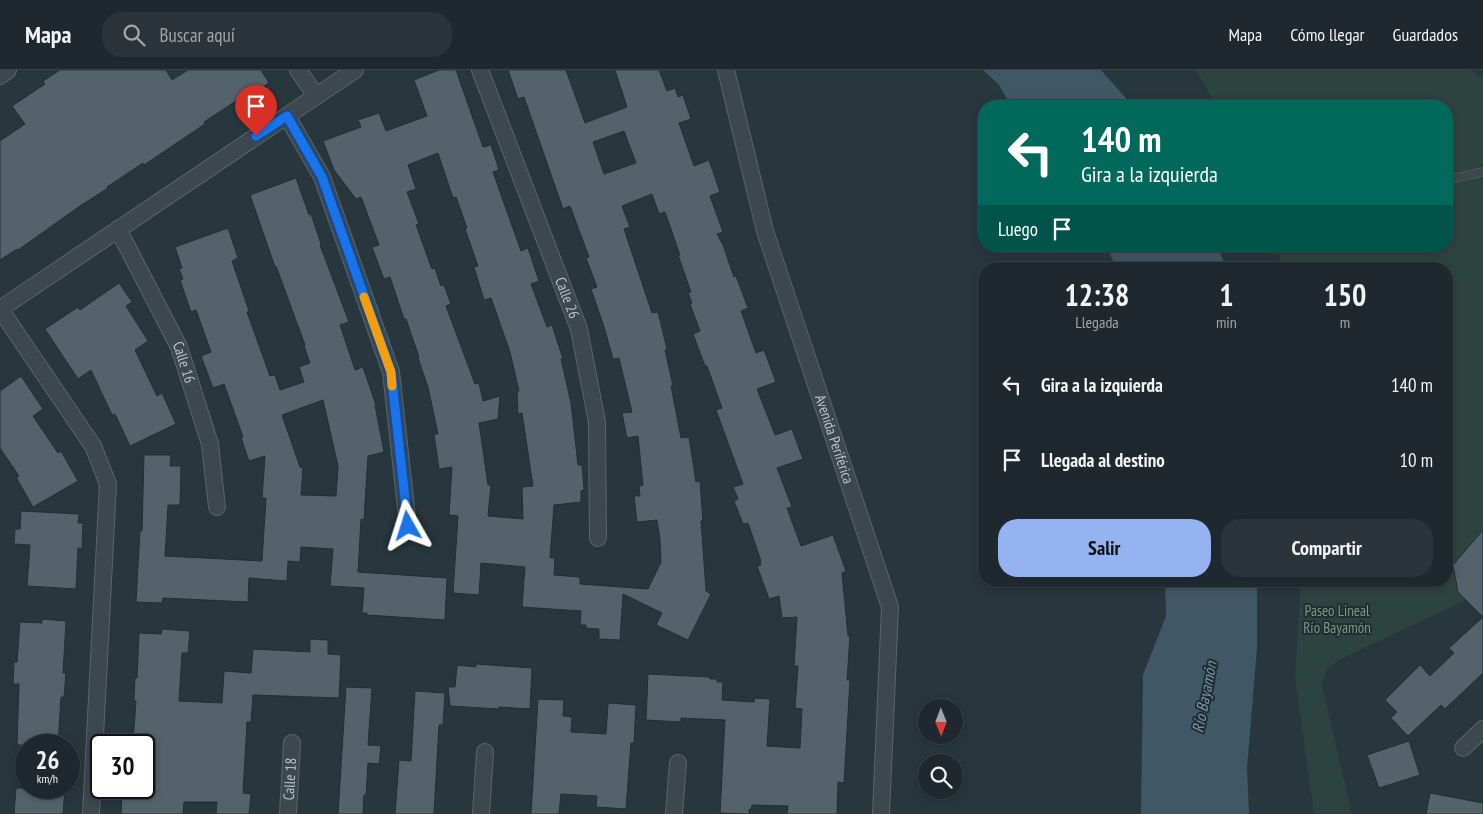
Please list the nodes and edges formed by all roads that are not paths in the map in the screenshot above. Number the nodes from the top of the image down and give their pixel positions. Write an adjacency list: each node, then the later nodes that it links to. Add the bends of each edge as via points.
1 (8, 70): 6 (street)
2 (298, 70): 7 (street)
3 (355, 70): 7 (street)
4 (480, 70): 15 (street, Calle 26, via 579,328 597,422)
5 (726, 70): 25 (street, Avenida Periférica, via 765,231 890,607)
6 (0, 76)
7 (316, 96): 8 (street)
8 (287, 116): 11 (street); 14 (street, via 322,177 391,372)
9 (1483, 172): 10 (lane)
10 (1453, 178)
11 (118, 230): 12 (street); 13 (street, Calle 16, via 178,347 210,444)
12 (0, 309): 21 (street, via 93,446 108,484)
13 (216, 507)
14 (408, 526)
15 (598, 538)
16 (1483, 728): 18 (street)
17 (292, 743): 22 (street, Calle 18)
18 (1463, 748)
19 (484, 752): 23 (street)
20 (678, 763): 24 (street)
21 (91, 814)
22 (288, 814)
23 (481, 814)
24 (674, 814)
25 (881, 814)

